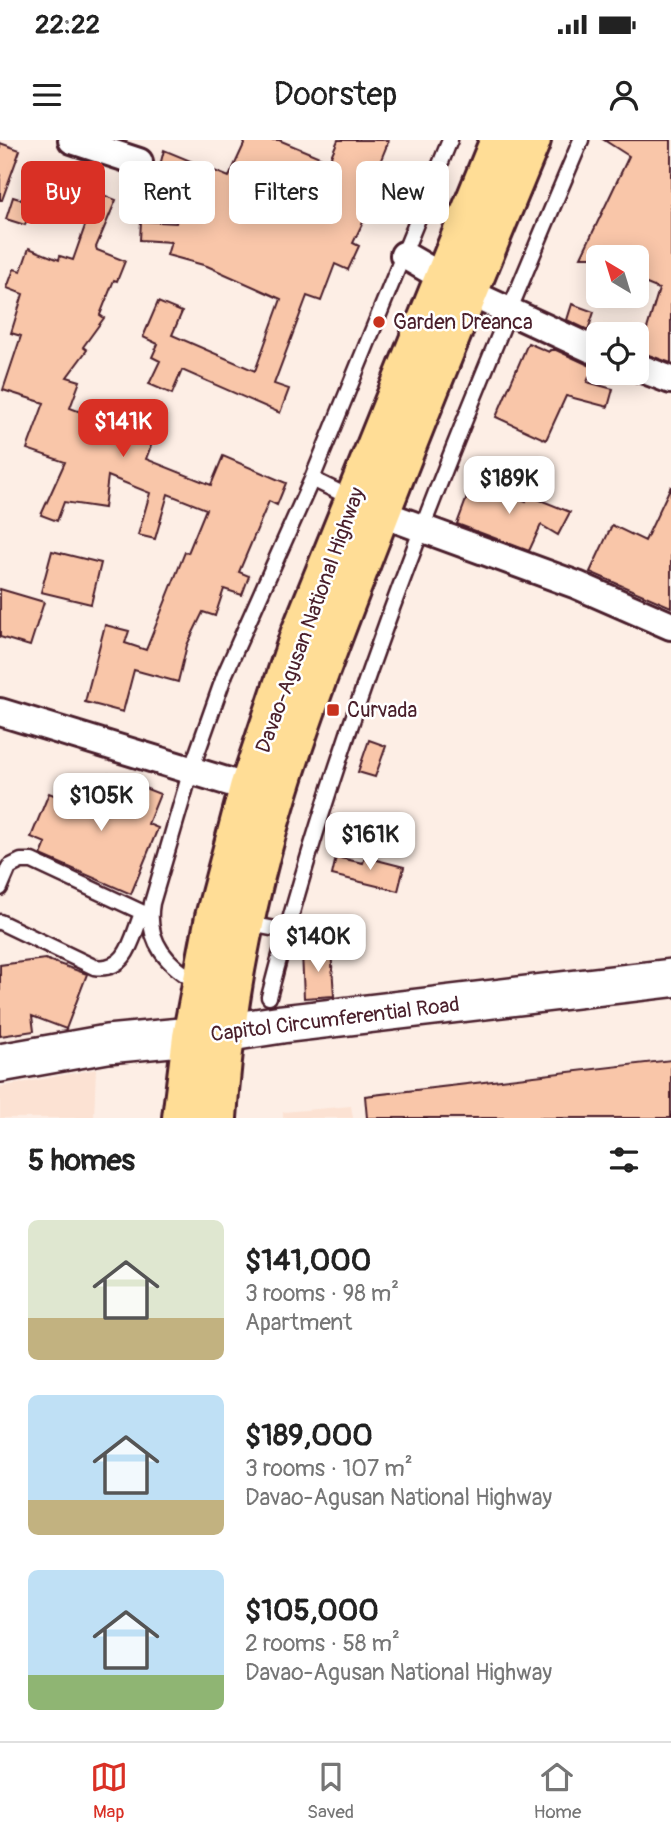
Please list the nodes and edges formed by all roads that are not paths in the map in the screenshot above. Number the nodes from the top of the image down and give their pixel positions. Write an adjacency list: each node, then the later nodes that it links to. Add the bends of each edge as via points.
1 (72, 140): 6 (street)
2 (450, 140): 7 (lane)
3 (500, 140): 8 (highway, Davao-Agusan National Highway)
4 (531, 140): 8 (highway, Davao-Agusan National Highway)
5 (581, 140): 9 (lane)
6 (136, 161)
7 (404, 255): 8 (street); 13 (lane)
8 (455, 285): 9 (street); 14 (highway, Davao-Agusan National Highway)
9 (509, 310): 10 (street); 15 (lane)
10 (586, 346)
11 (649, 372): 12 (street)
12 (671, 380)
13 (312, 479): 14 (lane); 18 (lane, via 234,652)
14 (367, 506): 15 (street); 19 (highway, Davao-Agusan National Highway, via 300,635); 23 (highway, Davao-Agusan National Highway, via 328,648 276,797)
15 (422, 528): 16 (street, via 577,585); 24 (lane, via 324,801)
16 (671, 626)
17 (0, 712): 18 (street)
18 (191, 770): 19 (street); 21 (lane)
19 (249, 788): 26 (highway, Davao-Agusan National Highway)
20 (0, 888): 21 (lane, via 9,867 32,861)
21 (146, 914): 22 (lane, via 124,959 103,969); 26 (lane, via 160,950 183,974)
22 (0, 922)
23 (243, 923): 24 (lane); 28 (highway, Davao-Agusan National Highway)
24 (286, 931): 27 (lane)
25 (671, 978): 28 (main road, Capitol Circumferential Road)
26 (202, 985): 28 (highway, Davao-Agusan National Highway)
27 (269, 997)
28 (208, 1035): 29 (main road, Capitol Circumferential Road, via 107,1044); 30 (highway, Davao-Agusan National Highway); 31 (highway, Davao-Agusan National Highway)
29 (0, 1063)
30 (182, 1118)
31 (217, 1118)

